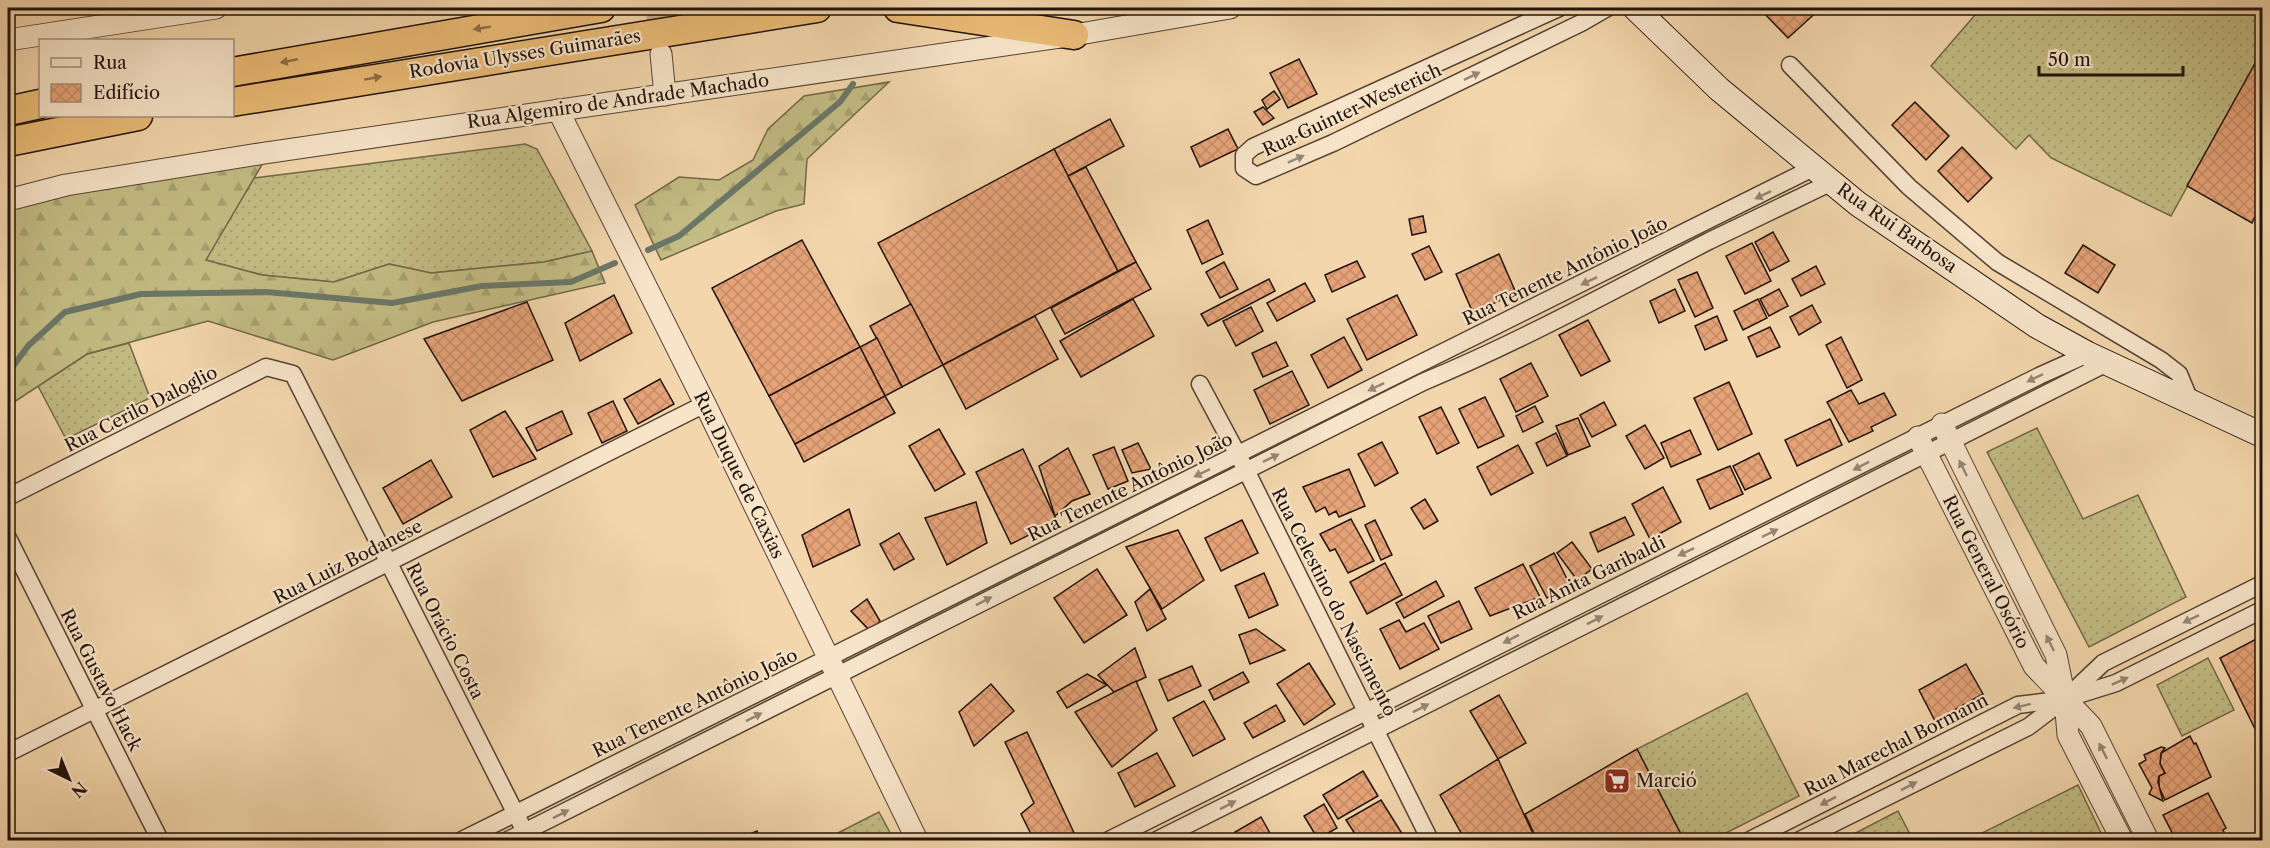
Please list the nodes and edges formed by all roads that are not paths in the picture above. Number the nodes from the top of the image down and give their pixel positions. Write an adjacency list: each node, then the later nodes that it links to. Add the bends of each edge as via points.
1 (216, 8): 10 (street)
2 (601, 8): 15 (highway, Rodovia Ulysses Guimarães, one-way to 15)
3 (817, 8): 18 (highway, Rodovia Ulysses Guimarães, one-way to 3)
4 (898, 8): 9 (highway)
5 (1230, 8): 9 (street, Rua Algemiro de Andrade Machado)
6 (1559, 8): 11 (street, Rua Guinter Westerich)
7 (1607, 8): 13 (street, Rua Guinter Westerich)
8 (1635, 8): 27 (main road, Rua Rui Barbosa, via 1719,89)
9 (1074, 35): 17 (street, Rua Algemiro de Andrade Machado)
10 (8, 40)
11 (1486, 41): 13 (street); 16 (street, Rua Guinter Westerich)
12 (662, 54): 17 (street)
13 (1496, 64): 19 (street, Rua Guinter Westerich, one-way to 13)
14 (1790, 65): 41 (street, Rua Rui Barbosa, via 1909,187 1997,261 2161,360 2179,374)
15 (234, 72)
16 (1407, 77): 19 (street); 24 (street, Rua Guinter Westerich)
17 (665, 95): 21 (street, Rua Algemiro de Andrade Machado)
18 (234, 102)
19 (1417, 102): 26 (street, Rua Guinter Westerich)
20 (39, 104): 22 (highway)
21 (558, 110): 28 (street, Rua Algemiro de Andrade Machado, via 66,185); 42 (street, Rua Duque de Caxias)
22 (8, 111)
23 (133, 117): 25 (highway)
24 (1320, 117): 26 (street); 26 (street, Rua Guinter Westerich, one-way to 26, via 1253,147 1244,155 1244,168 1257,176)
25 (8, 142)
26 (1333, 143)
27 (1824, 175): 29 (street, Rua Tenente Antônio João, one-way to 29); 30 (street, Rua Tenente Antônio João); 37 (main road, Rua Rui Barbosa, via 1858,204 2037,326)
28 (8, 200)
29 (1701, 225): 30 (street); 31 (street, Rua Tenente Antônio João)
30 (1709, 241): 32 (street, Rua Tenente Antônio João)
31 (1622, 265): 32 (street); 33 (street, Rua Tenente Antônio João, one-way to 33)
32 (1632, 284): 34 (street, Rua Tenente Antônio João)
33 (1544, 304): 34 (street); 35 (street, Rua Tenente Antônio João)
34 (1554, 323): 36 (street, Rua Tenente Antônio João)
35 (1475, 338): 36 (street); 39 (street, Rua Tenente Antônio João)
36 (1486, 356): 39 (street, Rua Tenente Antônio João)
37 (2098, 359): 41 (main road, Rua Rui Barbosa); 43 (street, Rua Anita Garibaldi)
38 (293, 374): 48 (street, Rua Cerilo Daloglio, via 266,367); 59 (street, Rua Orácio Costa)
39 (1419, 375): 46 (street, Rua Tenente Antônio João, one-way to 46); 47 (street, Rua Tenente Antônio João, one-way to 39)
40 (1200, 384): 46 (street, Rua Celestino do Nascimento)
41 (2191, 403): 44 (main road, Rua Rui Barbosa)
42 (705, 404): 59 (street, Rua Luiz Bodanese); 76 (street, Rua Duque de Caxias)
43 (1946, 433): 45 (street, Rua Anita Garibaldi); 52 (street, Rua General Osório, one-way to 43)
44 (2262, 435)
45 (1922, 445): 49 (street, Rua Anita Garibaldi, one-way to 49); 50 (street, Rua Anita Garibaldi); 55 (street, Rua General Osório)
46 (1238, 455): 47 (street, Rua Celestino do Nascimento); 51 (street, Rua Tenente Antônio João, one-way to 51)
47 (1246, 470): 53 (street, Rua Tenente Antônio João); 80 (street, Rua Celestino do Nascimento)
48 (8, 497)
49 (1795, 499): 50 (street); 54 (street, Rua Anita Garibaldi)
50 (1804, 516): 57 (street, Rua Anita Garibaldi, one-way to 50)
51 (1113, 517): 53 (street); 58 (street, Rua Tenente Antônio João)
52 (1990, 522): 55 (street); 64 (street, Rua General Osório)
53 (1121, 533): 61 (street, Rua Tenente Antônio João)
54 (1722, 534): 57 (street); 60 (street, Rua Anita Garibaldi, one-way to 60)
55 (1967, 534): 67 (street, Rua General Osório)
56 (8, 538): 79 (street, Rua Gustavo Hack)
57 (1732, 551): 63 (street, Rua Anita Garibaldi)
58 (1023, 562): 61 (street); 66 (street, Rua Tenente Antônio João)
59 (389, 564): 79 (street, Rua Luiz Bodanese); 96 (street, Rua Orácio Costa)
60 (1644, 573): 63 (street); 69 (street, Rua Anita Garibaldi)
61 (1031, 578): 70 (street, Rua Tenente Antônio João, one-way to 61)
62 (2262, 584): 65 (street, Rua Marechal Bormann)
63 (1653, 591): 73 (street, Rua Anita Garibaldi, one-way to 63)
64 (2026, 595): 67 (street); 78 (street, Rua General Osório, one-way to 64, via 2055,655)
65 (2230, 600): 71 (street); 72 (street, Rua Marechal Bormann, one-way to 72)
66 (940, 603): 70 (street); 76 (street, Rua Tenente Antônio João)
67 (2004, 606): 78 (street, Rua General Osório, via 2034,666)
68 (2262, 610): 71 (street, Rua Marechal Bormann)
69 (1558, 616): 73 (street); 75 (street, Rua Anita Garibaldi, one-way to 75)
70 (948, 620): 76 (street, Rua Tenente Antônio João)
71 (2241, 621): 74 (street, Rua Marechal Bormann)
72 (2166, 631): 74 (street); 78 (street, Rua Marechal Bormann, via 2103,663)
73 (1567, 634): 77 (street, Rua Anita Garibaldi)
74 (2177, 653): 78 (street, Rua Marechal Bormann, one-way to 74, via 2116,683)
75 (1480, 654): 77 (street); 80 (street, Rua Anita Garibaldi)
76 (833, 667): 81 (street, Rua Tenente Antônio João); 83 (street, Rua Tenente Antônio João, one-way to 76); 102 (street, Rua Duque de Caxias)
77 (1490, 673): 82 (street, Rua Anita Garibaldi, one-way to 77)
78 (2065, 699): 84 (street, Rua Marechal Bormann, one-way to 84, via 2018,705); 87 (street, Rua Marechal Bormann, via 2028,727); 92 (street, Rua General Osório, one-way to 78, via 2091,726); 94 (street, Rua General Osório, via 2068,735)
79 (94, 710): 85 (street, Rua Luiz Bodanese); 99 (street, Rua Gustavo Hack)
80 (1367, 711): 82 (street, Rua Celestino do Nascimento); 88 (street, Rua Anita Garibaldi)
81 (715, 715): 83 (street); 86 (street, Rua Tenente Antônio João)
82 (1376, 730): 90 (street, Rua Anita Garibaldi); 105 (street, Rua Celestino do Nascimento)
83 (722, 733): 89 (street, Rua Tenente Antônio João)
84 (1944, 743): 87 (street); 91 (street, Rua Marechal Bormann)
85 (8, 753)
86 (624, 760): 89 (street); 96 (street, Rua Tenente Antônio João)
87 (1954, 764): 95 (street, Rua Marechal Bormann, one-way to 87)
88 (1260, 765): 90 (street); 93 (street, Rua Anita Garibaldi)
89 (634, 777): 98 (street, Rua Tenente Antônio João, one-way to 89)
90 (1269, 784): 97 (street, Rua Anita Garibaldi, one-way to 90)
91 (1857, 787): 95 (street); 106 (street, Rua Marechal Bormann, one-way to 106)
92 (2124, 792): 94 (street); 109 (street, Rua General Osório)
93 (1183, 803): 97 (street); 103 (street, Rua Anita Garibaldi)
94 (2103, 804): 108 (street, Rua General Osório)
95 (1867, 807): 107 (street, Rua Marechal Bormann)
96 (516, 814): 98 (street, Rua Orácio Costa); 100 (street, Rua Tenente Antônio João)
97 (1192, 823): 104 (street, Rua Anita Garibaldi)
98 (527, 836): 101 (street, Rua Tenente Antônio João)
99 (160, 840)
100 (462, 840)
101 (508, 840)
102 (917, 840)
103 (1109, 840)
104 (1157, 840)
105 (1430, 840)
106 (1750, 840)
107 (1800, 840)
108 (2122, 840)
109 (2148, 840)

